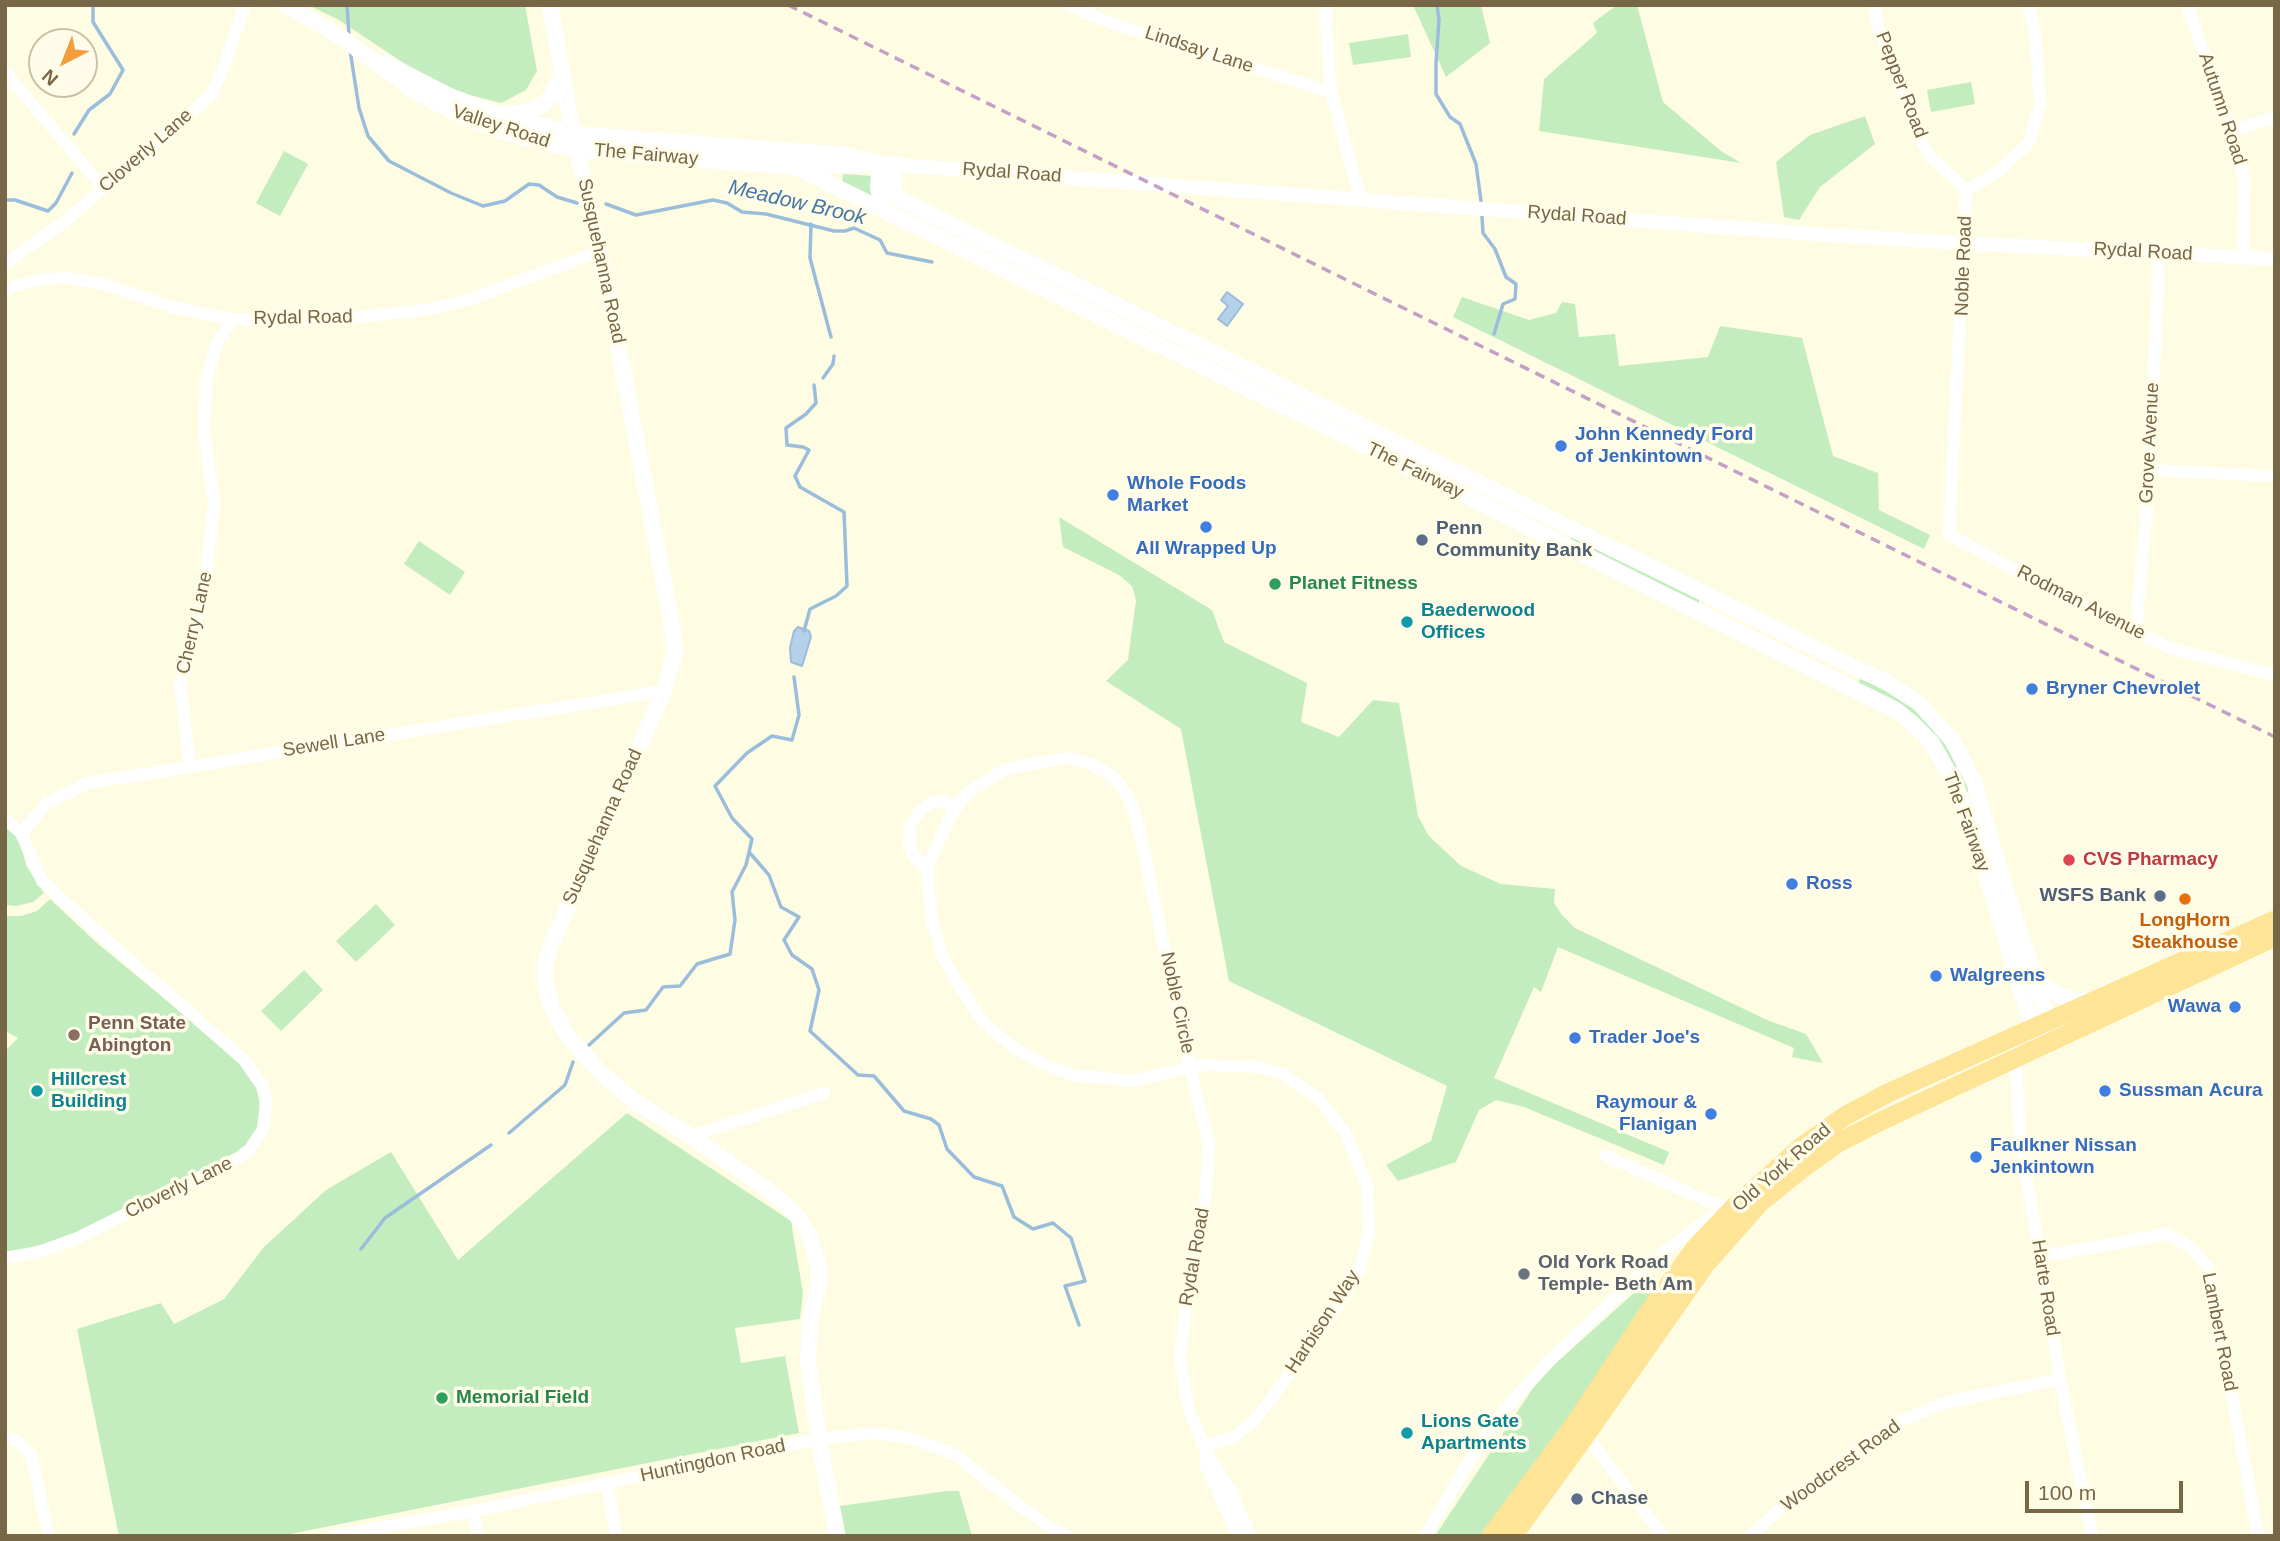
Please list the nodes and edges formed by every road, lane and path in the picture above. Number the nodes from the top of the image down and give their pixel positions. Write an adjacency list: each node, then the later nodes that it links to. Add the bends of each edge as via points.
1 (245, 5): 19 (street, Cloverly Lane, via 211,95)
2 (286, 5): 9 (main road, Valley Road)
3 (550, 5): 11 (main road, Susquehanna Road)
4 (1068, 5): 12 (street, Lindsay Lane, via 1111,23)
5 (1325, 5): 12 (street)
6 (1874, 5): 20 (street, Pepper Road, via 1916,131 1930,156)
7 (2028, 5): 20 (street, Noble Road, via 2035,33 2040,106 2028,144 1995,174)
8 (2187, 5): 15 (street, Autumn Road)
9 (359, 50): 13 (main road, Valley Road, via 450,96); 16 (main road, Valley Road, via 417,93 464,117 511,134)
10 (5, 72): 19 (street)
11 (563, 73): 13 (main road, via 542,106); 16 (main road, Susquehanna Road)
12 (1331, 92): 21 (street)
13 (506, 115): 16 (main road, Valley Road)
14 (2275, 117): 15 (street)
15 (2231, 131): 27 (street, Autumn Road, via 2244,179)
16 (575, 142): 17 (main road, Rydal Road, via 845,155); 18 (main road, The Fairway); 25 (main road, Susquehanna Road)
17 (888, 164): 18 (main road, Rydal Road); 21 (street, Rydal Road); 22 (main road, via 878,187); 24 (main road, The Fairway, via 893,190 900,199)
18 (795, 167): 22 (main road, The Fairway)
19 (103, 188): 29 (street, Cloverly Lane)
20 (1966, 190): 23 (street, Noble Road)
21 (1361, 201): 23 (street, Rydal Road)
22 (888, 214): 30 (main road, The Fairway)
23 (1965, 244): 26 (street, Rydal Road); 34 (street, Noble Road)
24 (1006, 250): 30 (main road); 37 (main road, The Fairway)
25 (600, 251): 32 (street, Rydal Road, via 474,298 425,310 330,320); 40 (main road, Susquehanna Road, via 674,638)
26 (2159, 254): 27 (street, Rydal Road); 33 (street, Grove Avenue)
27 (2243, 257): 28 (street, Rydal Road)
28 (2275, 259)
29 (5, 264)
30 (997, 266): 39 (main road, The Fairway)
31 (5, 292): 32 (street, Rydal Road, via 16,285 69,278)
32 (232, 319): 41 (street, Cherry Lane, via 216,345 206,382 204,432 214,502 204,597 180,686)
33 (2150, 470): 35 (street); 36 (street, Grove Avenue)
34 (1953, 476): 36 (street, Rodman Avenue, via 1950,535)
35 (2275, 476)
36 (2136, 633): 38 (street, Rodman Avenue, via 2173,649)
37 (1852, 666): 39 (main road); 48 (main road, The Fairway, via 1919,703 1961,753 1984,812)
38 (2275, 674)
39 (1844, 684): 50 (main road, The Fairway, via 1910,721 1946,765 1974,834)
40 (664, 691): 41 (street, Sewell Lane); 54 (main road, Susquehanna Road, via 555,935 545,964 545,981 552,1008 569,1038 600,1072 635,1102)
41 (190, 766): 44 (street, Sewell Lane, via 88,783 47,803)
42 (956, 808): 45 (street, Noble Circle); 45 (street, Noble Circle, via 943,801 931,802 910,826 908,844); 52 (street, Noble Circle, via 967,793 1002,771 1023,765 1069,758 1114,777 1137,820)
43 (5, 819): 44 (street, Cloverly Lane)
44 (21, 833): 58 (street, Cloverly Lane, via 42,881 244,1060 262,1086 266,1102 263,1129 240,1157 75,1239)
45 (927, 868): 52 (street, Noble Circle, via 932,922 943,957 979,1016 995,1033 1042,1063 1073,1074 1132,1081)
46 (2275, 920): 49 (highway, Old York Road)
47 (2275, 937): 50 (highway, Old York Road)
48 (2029, 962): 49 (main road, via 2052,992); 50 (main road, The Fairway)
49 (2095, 1001): 50 (highway, Old York Road)
50 (2038, 1035): 51 (highway, Old York Road); 56 (highway, Old York Road, via 1888,1093 1845,1116 1801,1147)
51 (2017, 1058): 57 (street, Harte Road, via 2020,1139); 60 (highway, Old York Road, via 1838,1143 1760,1203 1704,1265)
52 (1190, 1067): 63 (street, Rydal Road, via 1209,1144 1204,1215 1190,1274 1180,1358 1188,1407); 63 (street, Harbison Way, via 1258,1067 1283,1074 1320,1100 1345,1133 1367,1186 1369,1232 1358,1274 1256,1419 1234,1437)
53 (824, 1093): 54 (street)
54 (691, 1136): 62 (main road, Susquehanna Road, via 787,1205 810,1236 819,1283 807,1339 808,1363)
55 (1606, 1156): 56 (street, via 1714,1204)
56 (1734, 1207): 60 (highway, Old York Road, via 1695,1248 1648,1313); 76 (street, via 1708,1219 1664,1252 1552,1358 1477,1448)
57 (2039, 1257): 59 (street, Harte Road); 80 (street, Lambert Road, via 2167,1234 2188,1245 2208,1266)
58 (5, 1258)
59 (2060, 1379): 78 (street, Woodcrest Road, via 1947,1402 1901,1420); 79 (street, Harte Road)
60 (1581, 1429): 67 (highway, Old York Road); 77 (street)
61 (5, 1437): 68 (street, via 17,1441 31,1455)
62 (819, 1439): 64 (street, Huntingdon Road); 72 (main road, Susquehanna Road); 73 (street, Huntingdon Road, via 872,1433 911,1438 956,1455 1017,1504)
63 (1204, 1446): 66 (street, Rydal Road, via 1206,1466)
64 (607, 1482): 65 (street, Huntingdon Road); 71 (street)
65 (473, 1511): 69 (street, Huntingdon Road); 70 (street)
66 (1236, 1518): 74 (street, Rydal Road); 75 (street, Rydal Road)
67 (1507, 1533)
68 (49, 1536)
69 (334, 1536)
70 (478, 1536)
71 (616, 1536)
72 (837, 1536)
73 (1068, 1536)
74 (1238, 1536)
75 (1250, 1536)
76 (1425, 1536)
77 (1663, 1536)
78 (1750, 1536)
79 (2092, 1536)
80 (2258, 1536)

